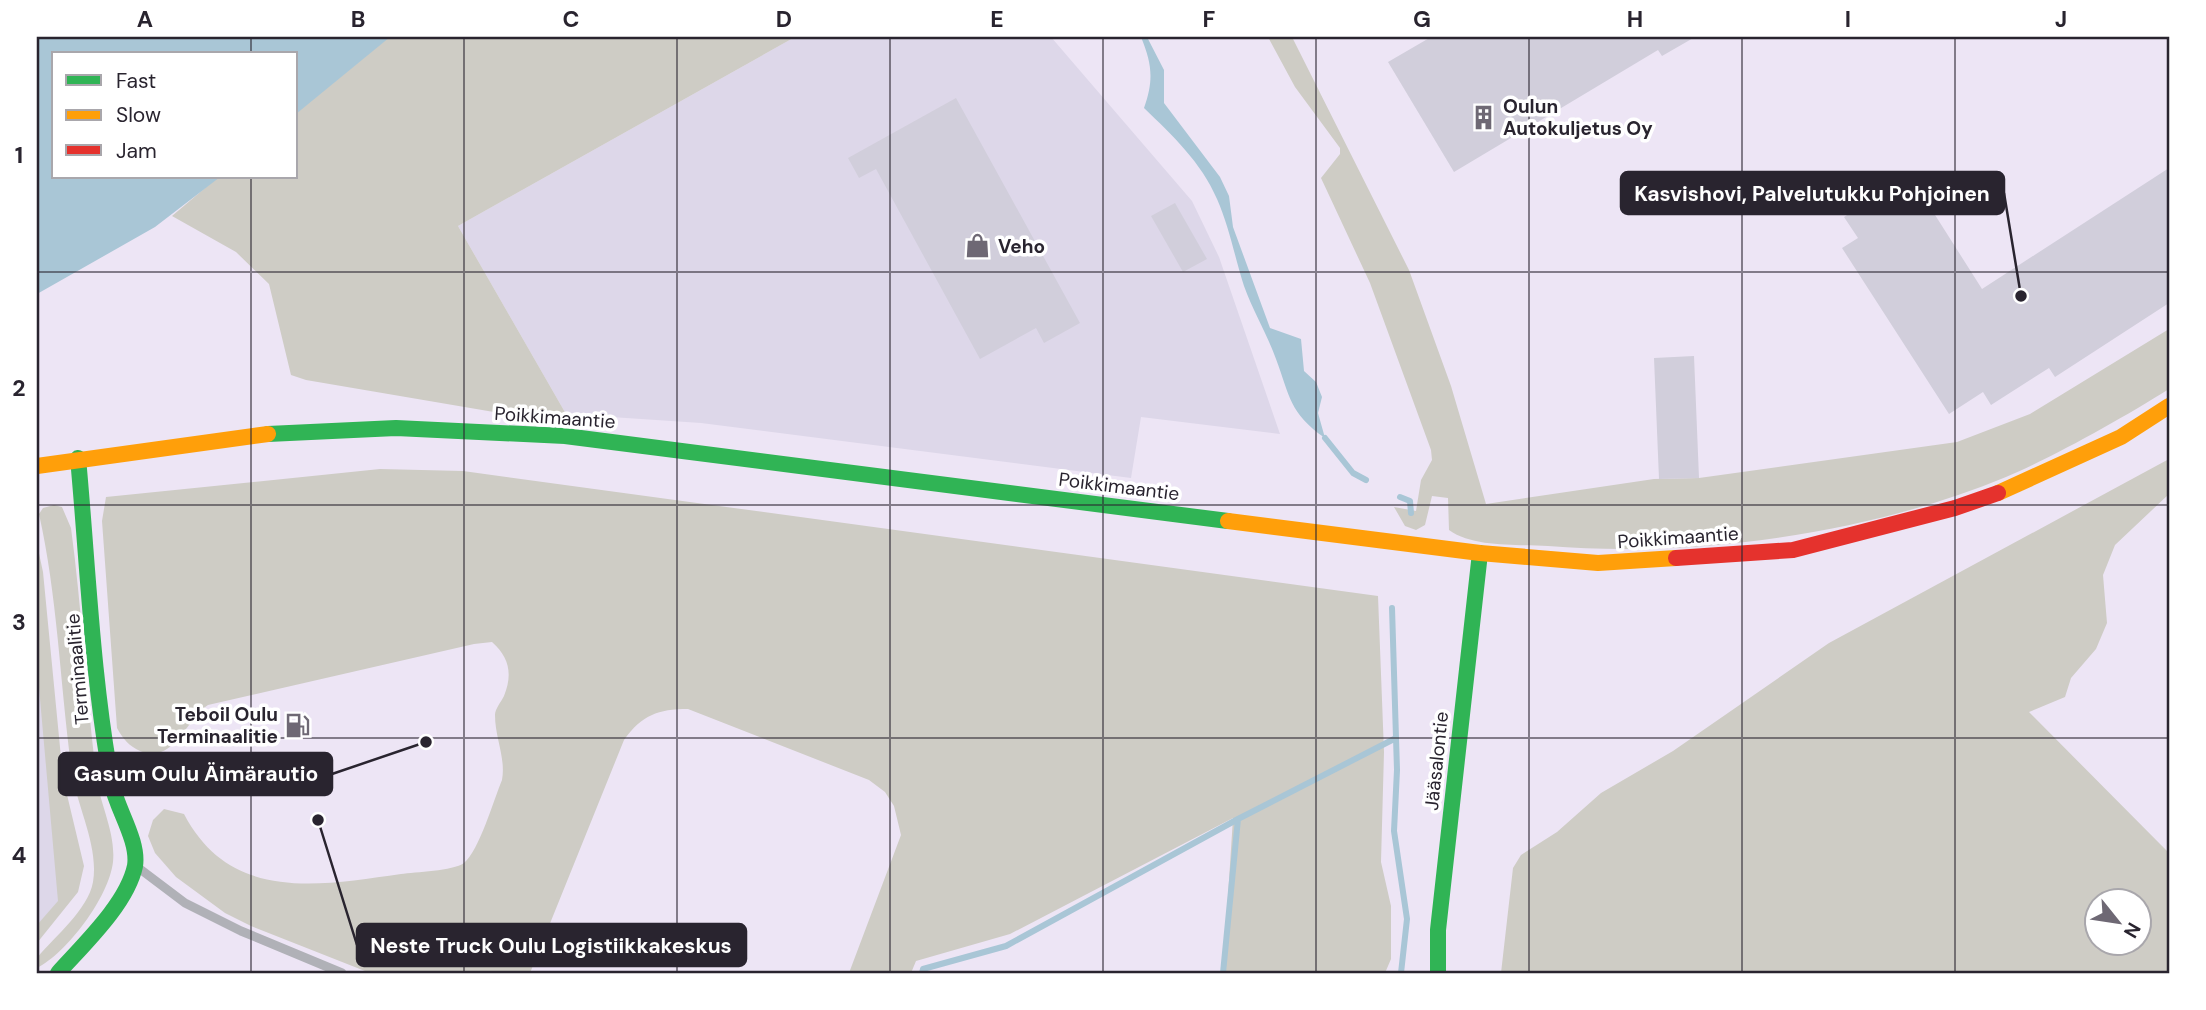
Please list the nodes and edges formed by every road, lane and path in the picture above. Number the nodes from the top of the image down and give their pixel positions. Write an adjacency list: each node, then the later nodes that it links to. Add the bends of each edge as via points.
1 (2169, 406): 4 (main road, Poikkimaantie, via 2121,437 2014,487 1955,508 1793,550 1598,563)
2 (78, 458): 3 (main road, Poikkimaantie); 4 (main road, Poikkimaantie, via 317,430 396,428 565,436); 5 (main road, Terminaalitie, via 105,748)
3 (37, 466)
4 (1479, 554): 8 (main road, Jääsalontie, via 1438,930)
5 (135, 865): 6 (main road, via 106,919); 7 (lane, via 185,903)
6 (58, 973)
7 (342, 973)
8 (1438, 973)

